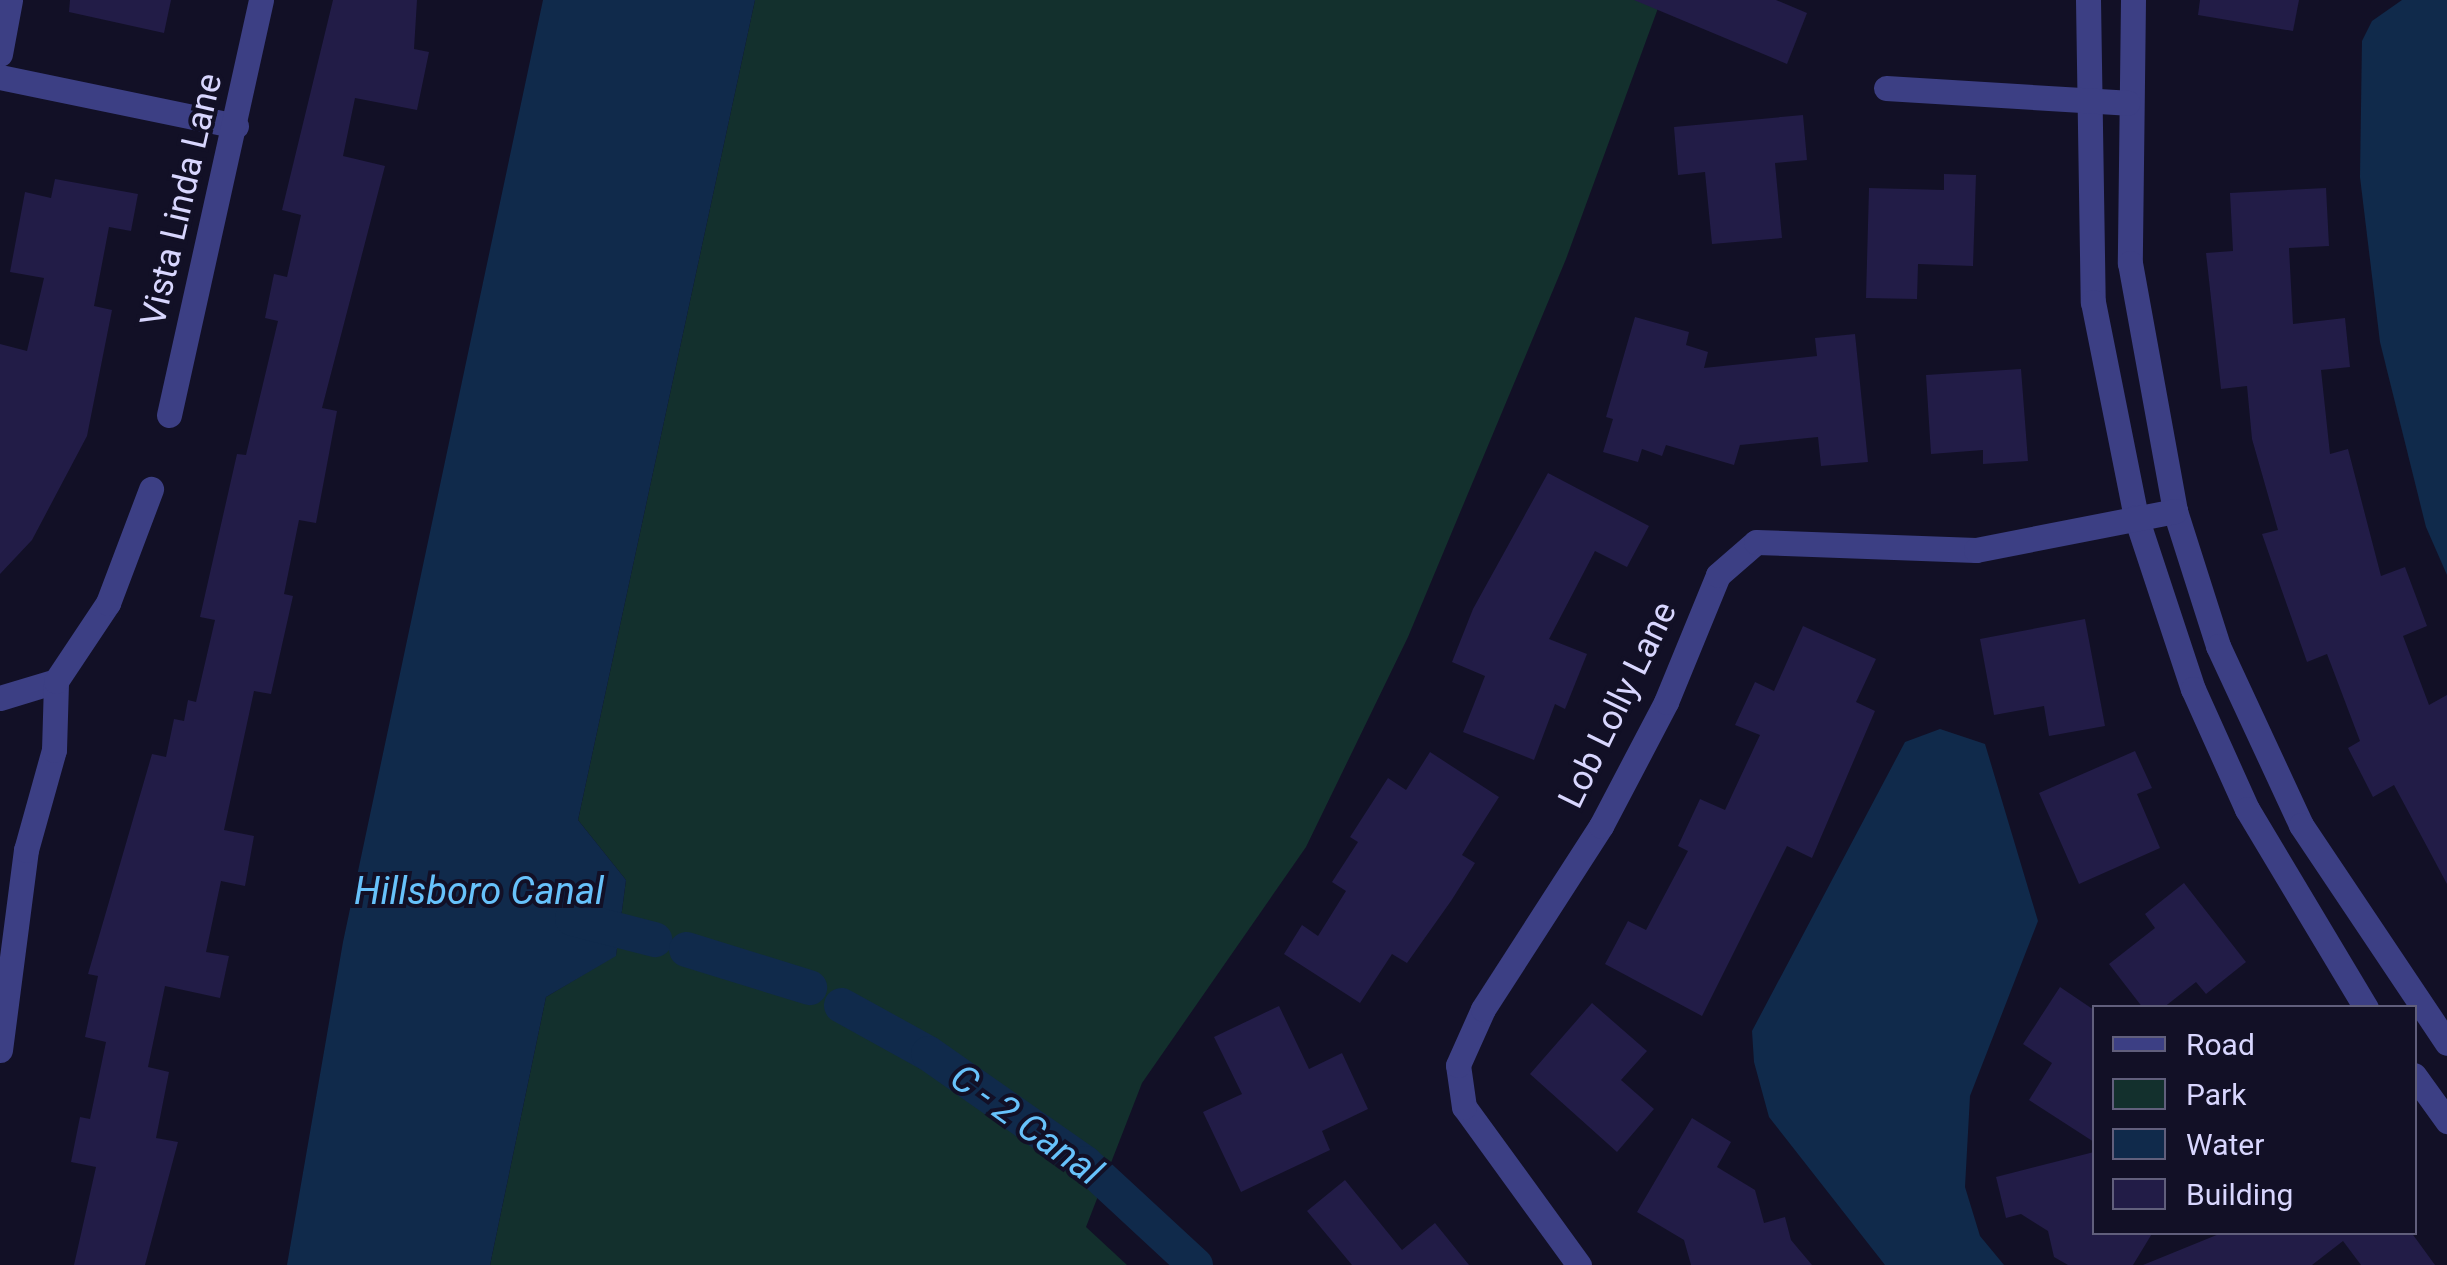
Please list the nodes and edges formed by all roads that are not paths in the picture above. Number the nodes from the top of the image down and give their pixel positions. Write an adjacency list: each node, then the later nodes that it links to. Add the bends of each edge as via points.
1 (10, 0): 5 (street)
2 (261, 0): 10 (street, Vista Linda Lane)
3 (2088, 0): 8 (street)
4 (2133, 0): 9 (street)
5 (0, 54)
6 (0, 77): 10 (street)
7 (1886, 88): 8 (street)
8 (2086, 98): 9 (street); 14 (street, via 2093,302)
9 (2128, 103): 13 (street, via 2130,263)
10 (236, 126): 11 (street, Vista Linda Lane)
11 (170, 414)
12 (151, 489): 15 (street, via 108,603)
13 (2175, 511): 14 (street, Lob Lolly Lane); 17 (street, via 2218,646 2302,825)
14 (2136, 517): 18 (street, via 2193,690 2248,809); 24 (street, Lob Lolly Lane, via 1976,550 1756,542 1718,575 1666,702 1601,826 1483,1010 1458,1065 1464,1107)
15 (56, 681): 16 (street); 21 (street, via 54,750 26,850)
16 (0, 698)
17 (2400, 1000)
18 (2364, 1005)
19 (2417, 1016): 20 (street)
20 (2447, 1044)
21 (0, 1050)
22 (2417, 1080): 23 (street)
23 (2447, 1120)
24 (1579, 1265)

